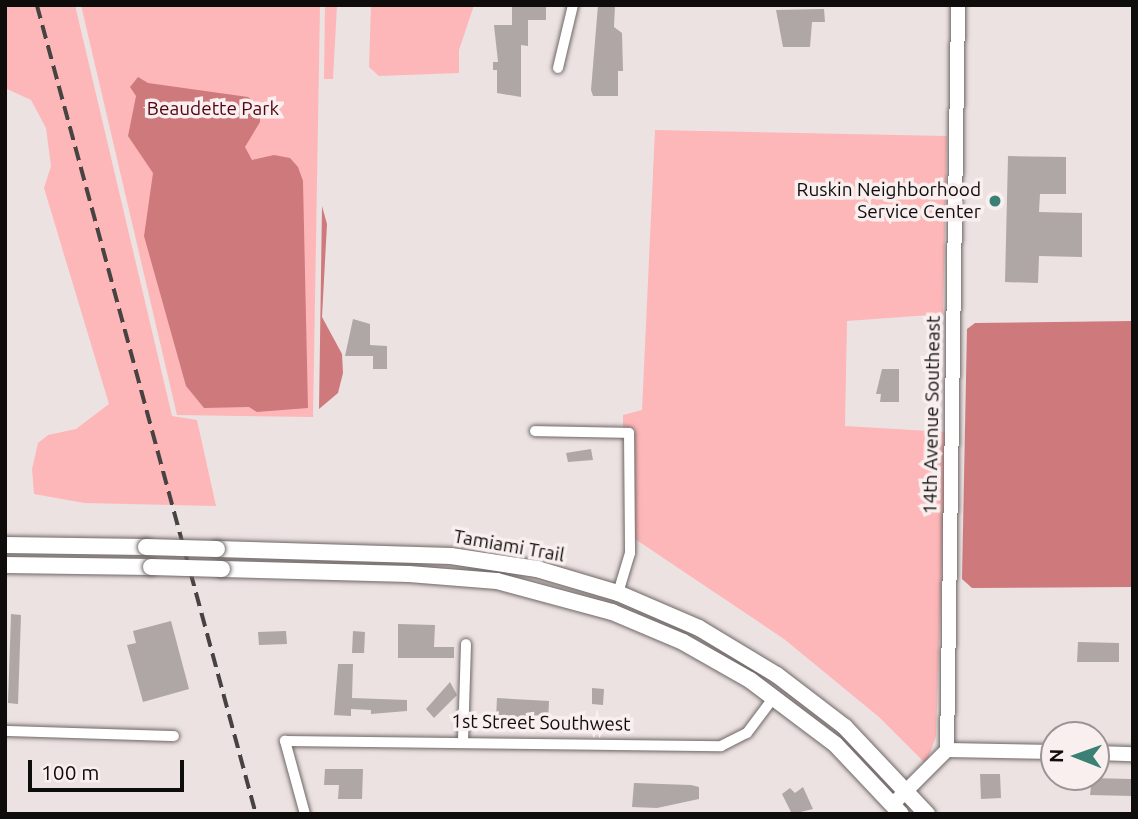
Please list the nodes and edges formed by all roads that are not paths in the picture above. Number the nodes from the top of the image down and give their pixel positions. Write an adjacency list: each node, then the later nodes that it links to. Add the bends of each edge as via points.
1 (573, 5): 3 (street)
2 (958, 5): 13 (street, 14th Avenue Southeast)
3 (558, 68)
4 (535, 432): 7 (street, via 629,433 629,553)
5 (5, 545): 7 (main road, Tamiami Trail, bridge, via 451,556 537,569)
6 (5, 565): 9 (main road, Tamiami Trail, bridge, via 409,573 532,588 650,627 722,663)
7 (618, 593): 17 (main road, Tamiami Trail, via 699,628 777,675 845,727)
8 (466, 644): 12 (street)
9 (774, 697): 12 (street, 1st Street Southwest, via 747,733 721,746); 18 (main road, Tamiami Trail, via 835,744)
10 (5, 732): 11 (street)
11 (174, 736)
12 (463, 740): 19 (street, 1st Street Southwest, via 285,741)
13 (947, 750): 14 (street); 17 (street)
14 (1040, 752)
15 (1110, 753): 16 (street)
16 (1133, 754)
17 (909, 791): 18 (street); 20 (main road, Tamiami Trail)
18 (897, 809)
19 (305, 814)
20 (927, 814)

